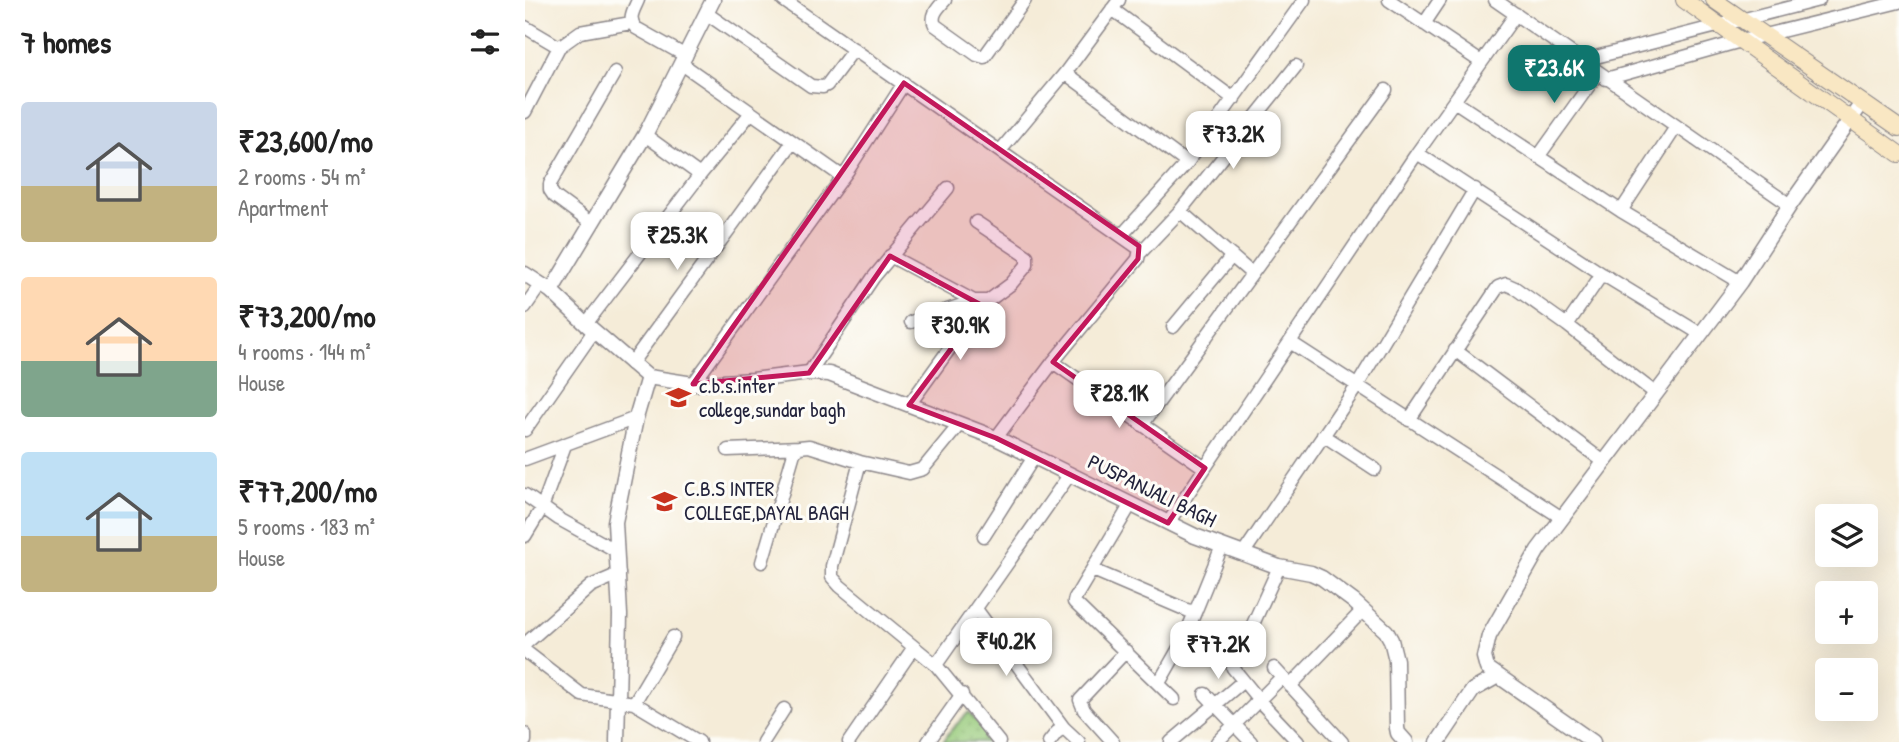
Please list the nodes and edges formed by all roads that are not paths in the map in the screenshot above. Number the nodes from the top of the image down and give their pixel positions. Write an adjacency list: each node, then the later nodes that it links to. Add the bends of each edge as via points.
1 (638, 0): 18 (street)
2 (783, 0): 25 (street)
3 (945, 0): 4 (street, via 935,14 935,25 984,57)
4 (1025, 0)
5 (1285, 0): 13 (street)
6 (1389, 0): 19 (street)
7 (1440, 0): 19 (street)
8 (1495, 0): 16 (street)
9 (1684, 0): 21 (main road)
10 (1714, 0): 17 (main road)
11 (1819, 0): 17 (street)
12 (1899, 2): 22 (street)
13 (1301, 4): 35 (street)
14 (1115, 5): 31 (street); 35 (street)
15 (709, 7): 25 (street, via 811,86 827,85); 26 (street)
16 (1516, 14): 27 (street); 28 (street)
17 (1743, 21): 21 (street); 22 (main road)
18 (631, 23): 24 (street, via 580,32); 26 (street)
19 (1424, 24): 28 (street)
20 (525, 27): 24 (street)
21 (1721, 27): 23 (main road); 27 (street)
22 (1765, 36): 23 (street); 37 (main road)
23 (1741, 41): 32 (street); 40 (main road)
24 (559, 47): 38 (street)
25 (854, 49): 33 (street)
26 (684, 60): 39 (street); 43 (street)
27 (1580, 61): 32 (street)
28 (1482, 62): 36 (street)
29 (1296, 66): 55 (street)
30 (615, 72): 58 (street, via 550,190)
31 (1065, 73): 45 (street); 49 (street)
32 (1602, 76): 41 (street); 48 (street)
33 (904, 83): 45 (street); 51 (street)
34 (1386, 90): 63 (street)
35 (1234, 99): 49 (street)
36 (1454, 102): 46 (street); 48 (street)
37 (1862, 103): 40 (street); 42 (main road)
38 (525, 112)
39 (750, 114): 44 (street); 50 (street)
40 (1851, 119): 47 (main road); 54 (street)
41 (1676, 127): 54 (street); 56 (street)
42 (1899, 128)
43 (645, 135): 50 (street); 58 (street)
44 (792, 143): 51 (street); 79 (street)
45 (1000, 150): 59 (street)
46 (1417, 153): 53 (street); 76 (street)
47 (1899, 155)
48 (1538, 157): 56 (street)
49 (1187, 163): 59 (street)
50 (701, 175): 73 (street)
51 (843, 177): 82 (street)
52 (948, 188): 61 (street)
53 (1475, 189): 65 (street); 83 (street)
54 (1790, 205): 66 (street)
55 (1180, 211): 60 (street); 62 (street)
56 (1621, 211): 66 (street)
57 (976, 222): 69 (street, via 1028,260 1011,284)
58 (592, 223): 67 (street)
59 (1122, 235): 60 (street)
60 (1142, 252): 78 (street)
61 (890, 256): 68 (street); 80 (street)
62 (1232, 257): 63 (street); 74 (street)
63 (1251, 273): 89 (street)
64 (525, 274): 67 (street, PUSPANJALI BAGH)
65 (1602, 274): 72 (street); 75 (street)
66 (1739, 282): 75 (street)
67 (546, 288): 70 (street); 73 (street, PUSPANJALI BAGH)
68 (974, 301): 69 (street); 71 (street)
69 (988, 301): 85 (street)
70 (525, 307)
71 (911, 322)
72 (1567, 325): 77 (street, via 1510,285 1502,285); 84 (street)
73 (590, 327): 79 (street, PUSPANJALI BAGH); 90 (street)
74 (1173, 327)
75 (1699, 333): 84 (street)
76 (1290, 342): 83 (street); 100 (street)
77 (1455, 350): 87 (street); 98 (street)
78 (1053, 362): 89 (street); 92 (street)
79 (631, 364): 81 (street, PUSPANJALI BAGH)
80 (809, 373): 82 (street, PUSPANJALI BAGH); 85 (street, PUSPANJALI BAGH, via 829,374)
81 (648, 377): 82 (street, PUSPANJALI BAGH); 86 (street)
82 (693, 384)
83 (1357, 386): 87 (street); 91 (street)
84 (1655, 393): 98 (street)
85 (909, 405): 88 (street, PUSPANJALI BAGH)
86 (636, 418): 93 (street); 111 (street, via 615,522)
87 (1409, 420): 106 (street)
88 (958, 425): 92 (street, PUSPANJALI BAGH); 99 (street, via 917,472)
89 (1142, 425): 100 (street)
90 (525, 430)
91 (1324, 435): 101 (street); 112 (street)
92 (996, 438): 96 (street, PUSPANJALI BAGH)
93 (565, 444): 97 (street); 105 (street)
94 (799, 447): 95 (street); 99 (street); 113 (street)
95 (728, 450)
96 (1034, 457): 102 (street, PUSPANJALI BAGH); 109 (street)
97 (525, 459)
98 (1604, 461): 106 (street)
99 (860, 462): 122 (street, via 832,577)
100 (1205, 468): 107 (street)
101 (1375, 469)
102 (1070, 474): 104 (street, PUSPANJALI BAGH); 117 (street)
103 (525, 495): 105 (street)
104 (1131, 505): 107 (street, PUSPANJALI BAGH); 115 (street)
105 (543, 508): 108 (street); 111 (street)
106 (1562, 518): 126 (street, via 1538,550 1489,636 1485,663)
107 (1168, 523): 110 (street, PUSPANJALI BAGH)
108 (525, 536)
109 (984, 536)
110 (1222, 546): 112 (street, PUSPANJALI BAGH); 118 (street)
111 (615, 550): 116 (street)
112 (1243, 554): 114 (street, PUSPANJALI BAGH)
113 (762, 562)
114 (1279, 567): 119 (street, PUSPANJALI BAGH, via 1317,575); 129 (street, via 1233,666)
115 (1093, 570): 118 (street); 124 (street, via 1075,602)
116 (619, 574): 121 (street, via 591,586); 132 (street)
117 (976, 609): 125 (street); 139 (street)
118 (1196, 610): 128 (street)
119 (1363, 610): 127 (street); 156 (street, PUSPANJALI BAGH, via 1385,631 1394,648 1397,728)
120 (673, 637): 135 (street)
121 (525, 644)
122 (914, 647): 125 (street); 145 (street)
123 (525, 651): 132 (street, via 582,695)
124 (1126, 651): 128 (street); 150 (street, via 1080,700)
125 (936, 665): 130 (street)
126 (1498, 676): 157 (street, via 1473,690); 158 (street)
127 (1282, 677): 134 (street); 155 (street)
128 (1159, 682): 133 (street)
129 (1242, 682): 134 (street); 136 (street)
130 (962, 694): 146 (street); 147 (street)
131 (1205, 694): 136 (street)
132 (617, 699): 135 (street); 142 (street)
133 (1174, 699)
134 (1259, 700): 138 (street); 154 (street)
135 (634, 703): 143 (street)
136 (1216, 706): 138 (street); 151 (street)
137 (784, 709): 144 (street)
138 (1235, 724): 152 (street); 153 (street)
139 (1063, 728): 148 (street); 149 (street)
140 (525, 734): 141 (street)
141 (525, 741)
142 (617, 742)
143 (699, 742)
144 (763, 742)
145 (849, 742)
146 (928, 742)
147 (999, 742)
148 (1049, 742)
149 (1079, 742)
150 (1113, 742)
151 (1171, 742)
152 (1217, 742)
153 (1251, 742)
154 (1299, 742)
155 (1342, 742)
156 (1406, 742)
157 (1438, 742)
158 (1593, 742)

